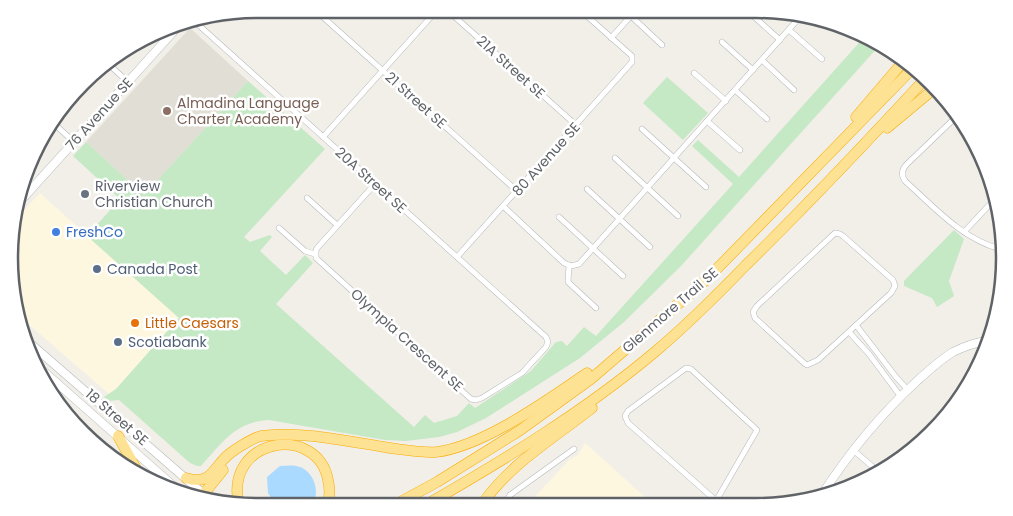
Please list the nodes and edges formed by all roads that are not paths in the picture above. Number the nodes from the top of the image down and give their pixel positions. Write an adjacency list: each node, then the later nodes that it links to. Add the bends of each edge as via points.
1 (324, 18): 20 (street, 21 Street SE)
2 (430, 18): 20 (street)
3 (456, 18): 33 (street, 21A Street SE)
4 (589, 18): 12 (street)
5 (628, 18): 12 (street)
6 (632, 18): 15 (street)
7 (756, 18): 13 (street)
8 (796, 21): 10 (street)
9 (199, 25): 36 (street, 20A Street SE)
10 (789, 30): 13 (street); 16 (street)
11 (171, 34): 24 (street, 76 Avenue SE)
12 (611, 38): 33 (street, 80 Avenue SE, via 633,59)
13 (780, 40): 17 (street)
14 (722, 42): 21 (street)
15 (662, 45)
16 (822, 59)
17 (762, 60): 21 (street); 27 (street)
18 (899, 66): 38 (highway)
19 (112, 67): 24 (street)
20 (383, 70): 36 (street); 48 (street, 21 Street SE)
21 (753, 70): 26 (street)
22 (694, 73): 29 (street)
23 (908, 73): 38 (highway, Glenmore Trail SE)
24 (128, 82): 37 (street, 76 Avenue SE)
25 (921, 84): 42 (highway, Glenmore Trail SE)
26 (735, 90): 29 (street); 30 (street)
27 (794, 90)
28 (930, 93): 42 (highway)
29 (726, 101): 32 (street)
30 (767, 119)
31 (952, 120): 57 (street, via 907,164 902,174 905,181)
32 (707, 121): 39 (street); 41 (street)
33 (576, 125): 48 (street, 80 Avenue SE)
34 (57, 126): 37 (street)
35 (642, 129): 41 (street)
36 (323, 137): 43 (street, 20A Street SE)
37 (74, 142): 44 (street, 76 Avenue SE)
38 (835, 146): 68 (highway, Glenmore Trail SE, via 707,279)
39 (740, 150)
40 (615, 158): 46 (street)
41 (674, 159): 45 (street); 46 (street)
42 (850, 160): 72 (highway, Glenmore Trail SE)
43 (375, 184): 55 (street); 62 (street, 20A Street SE)
44 (28, 187)
45 (706, 187)
46 (647, 188): 52 (street); 54 (street)
47 (587, 189): 54 (street)
48 (516, 191): 51 (street, 80 Avenue SE)
49 (307, 198): 55 (street)
50 (989, 205): 57 (street)
51 (503, 206): 62 (street, 80 Avenue SE); 63 (street)
52 (678, 216)
53 (559, 218): 60 (street)
54 (620, 219): 58 (street); 60 (street)
55 (337, 225): 61 (street)
56 (279, 228): 61 (street, Olympia Crescent SE, via 305,251)
57 (964, 232): 59 (street)
58 (650, 246)
59 (995, 248)
60 (592, 250): 63 (street, via 579,264); 64 (street)
61 (315, 254): 69 (street, Olympia Crescent SE, via 318,261 474,400 522,373)
62 (457, 258): 69 (street, 20A Street SE)
63 (569, 265): 65 (street, via 568,282)
64 (623, 276)
65 (596, 308)
66 (856, 325): 67 (street); 67 (street, via 891,292 895,284 838,233 753,312 755,318 808,364 818,360); 74 (street)
67 (849, 332): 75 (street)
68 (643, 334): 77 (highway, via 509,423 453,448 435,452 411,450 301,435 259,437); 89 (highway, Glenmore Trail SE, via 591,379 526,425)
69 (548, 342)
70 (980, 342): 74 (street, via 947,356)
71 (35, 348): 82 (street, 18 Street SE)
72 (656, 352): 90 (highway, Glenmore Trail SE, via 558,424); 91 (highway, via 621,386 512,470)
73 (48, 374): 76 (street, 18 Street SE)
74 (908, 390): 75 (street)
75 (901, 397): 79 (street)
76 (118, 436): 80 (highway); 83 (street, 18 Street SE)
77 (241, 447): 82 (highway, via 229,454 206,478 194,481); 86 (highway)
78 (574, 448): 92 (street)
79 (853, 450): 81 (street); 84 (street)
80 (133, 463)
81 (874, 467)
82 (186, 478): 85 (street, 18 Street SE)
83 (168, 481)
84 (827, 487)
85 (199, 491)
86 (206, 493)
87 (237, 497): 88 (highway, via 238,481 245,464 260,450 283,444 302,448 317,458 327,472)
88 (328, 498)
89 (408, 498)
90 (437, 498)
91 (487, 498)
92 (508, 498)
93 (713, 498): 94 (street, via 625,416 628,410 686,368 757,430)
94 (718, 498)

